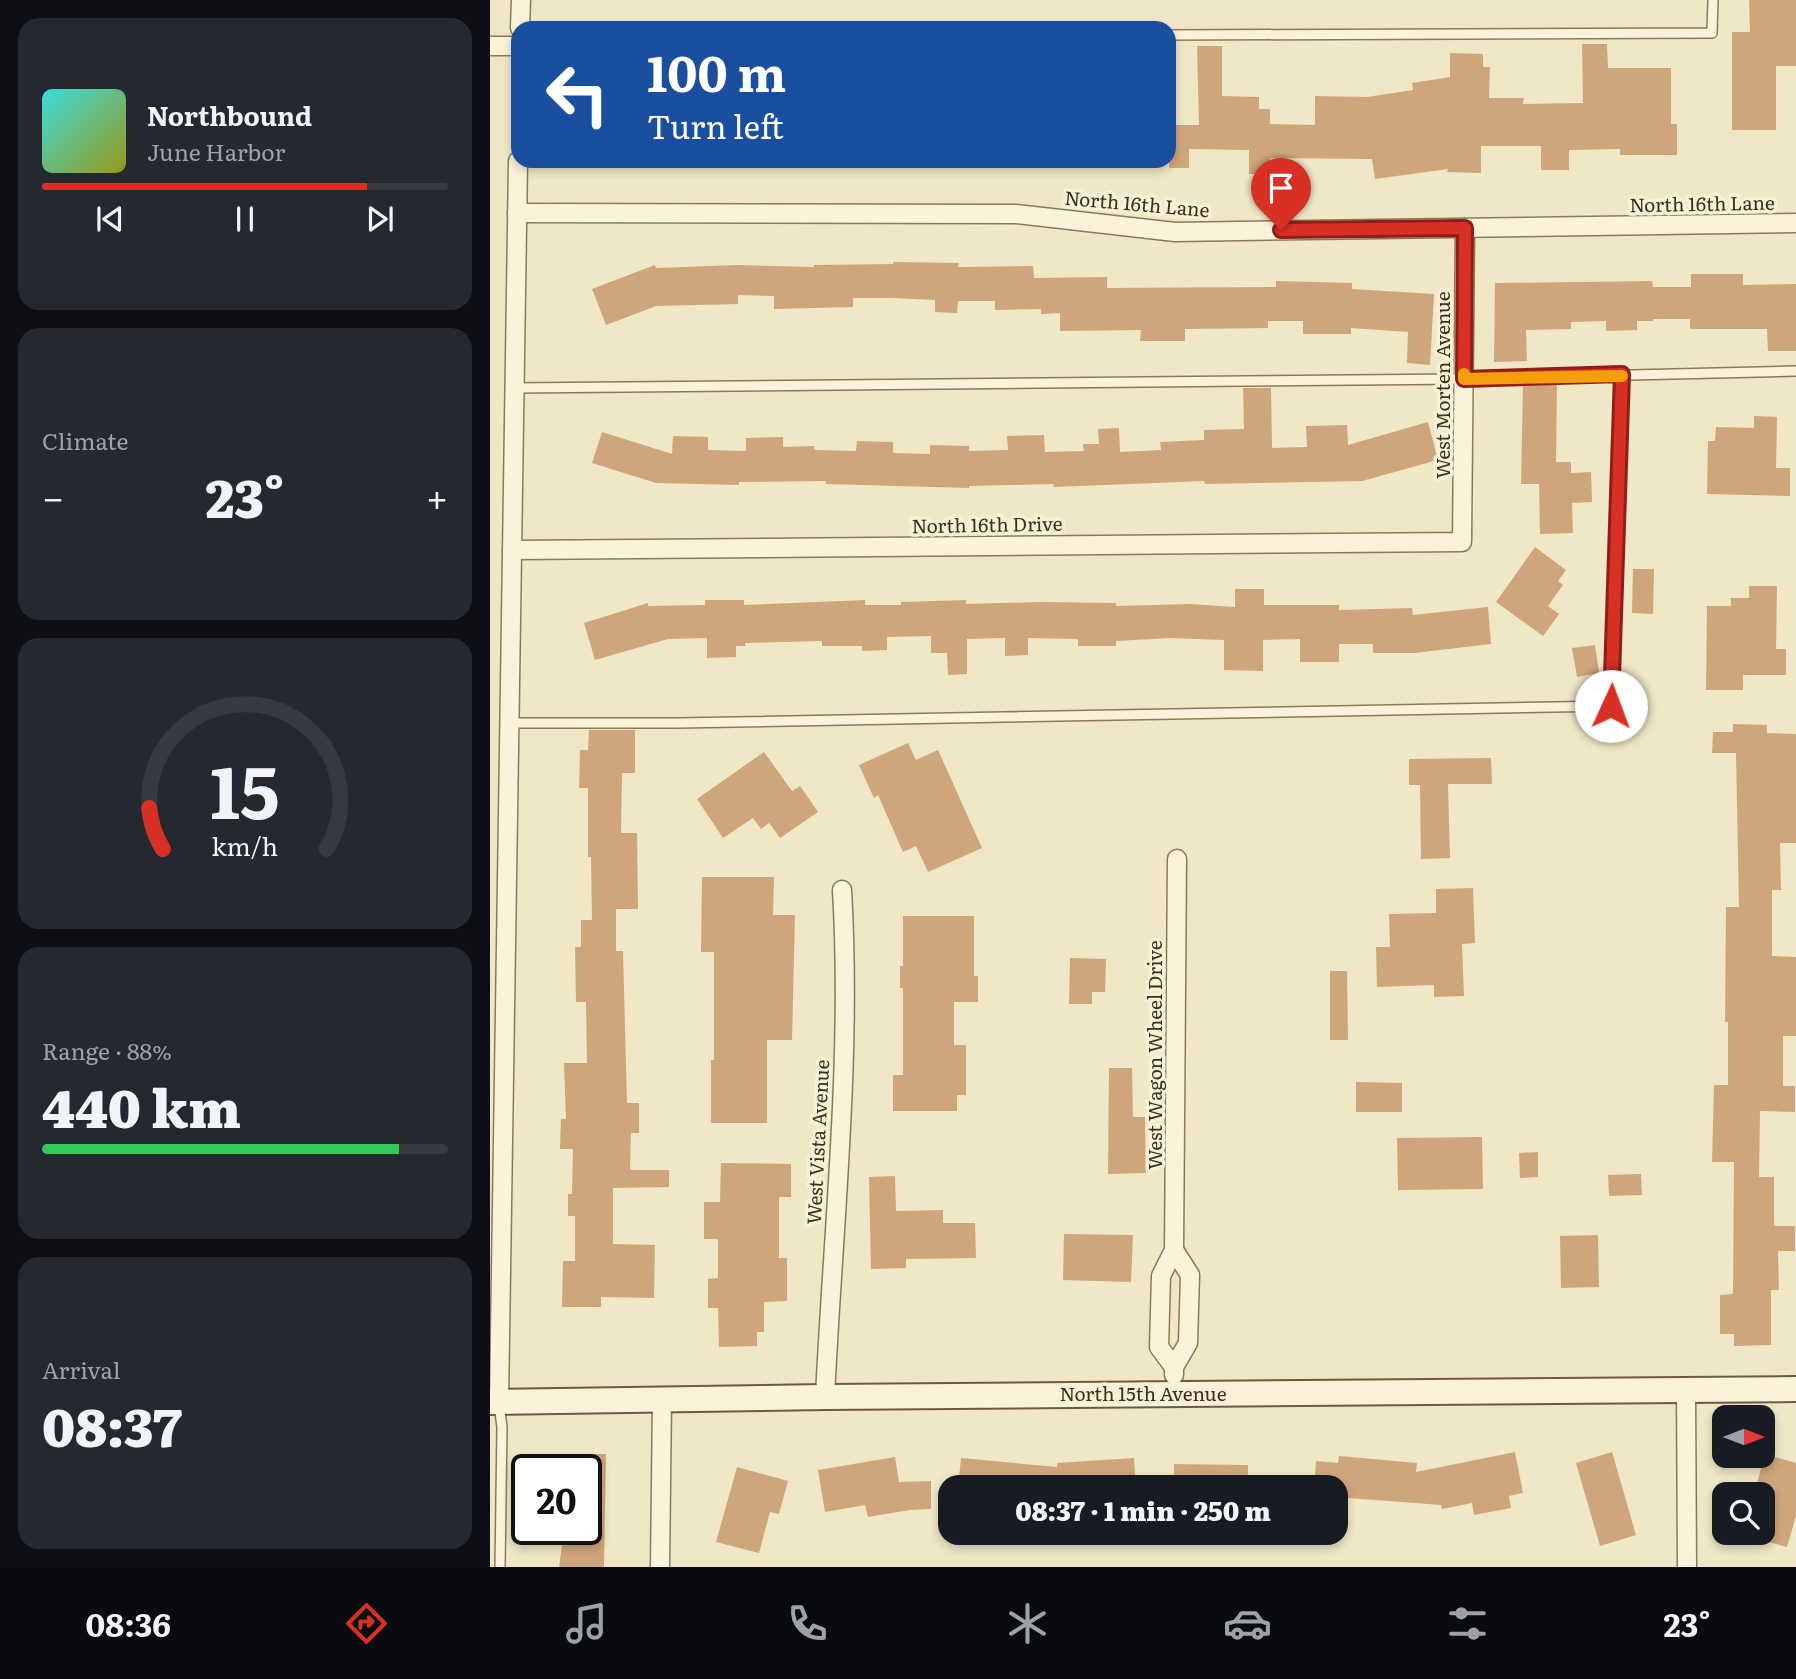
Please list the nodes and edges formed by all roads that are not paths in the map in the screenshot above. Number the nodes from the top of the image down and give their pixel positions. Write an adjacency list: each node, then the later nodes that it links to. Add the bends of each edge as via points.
1 (520, 0): 3 (street)
2 (1713, 0): 4 (lane, via 1713,33)
3 (520, 21)
4 (1176, 36)
5 (490, 46): 6 (street)
6 (511, 46)
7 (518, 168): 8 (street)
8 (517, 213): 10 (street, North 16th Lane, via 1016,214 1175,232); 14 (street)
9 (1796, 223): 10 (street, North 16th Lane)
10 (1465, 228): 13 (street, West Morten Avenue)
11 (1796, 371): 12 (lane)
12 (1622, 374): 13 (lane); 18 (lane, via 1611,706)
13 (1464, 379): 14 (lane); 15 (street, West Morten Avenue)
14 (514, 387): 16 (street)
15 (1462, 542): 16 (street, North 16th Drive)
16 (512, 550): 18 (street)
17 (490, 723): 18 (street)
18 (508, 723): 30 (street)
19 (1177, 859): 21 (street, West Wagon Wheel Drive)
20 (842, 890): 28 (street, West Vista Avenue, via 843,1086)
21 (1174, 1250): 22 (street, West Wagon Wheel Drive, via 1161,1276); 23 (street, West Wagon Wheel Drive, via 1190,1275)
22 (1160, 1302): 23 (street); 24 (street, West Wagon Wheel Drive, via 1159,1346)
23 (1190, 1303): 24 (street, West Wagon Wheel Drive, via 1188,1343)
24 (1174, 1367): 27 (street, West Wagon Wheel Drive)
25 (1796, 1389): 26 (street, North 15th Avenue)
26 (1686, 1390): 27 (street, North 15th Avenue); 33 (street)
27 (1175, 1393): 28 (street, North 15th Avenue)
28 (825, 1397): 29 (street, North 15th Avenue)
29 (662, 1399): 30 (street, North 15th Avenue); 32 (street)
30 (494, 1402): 31 (lane, via 502,1427)
31 (499, 1567)
32 (660, 1567)
33 (1687, 1567)

